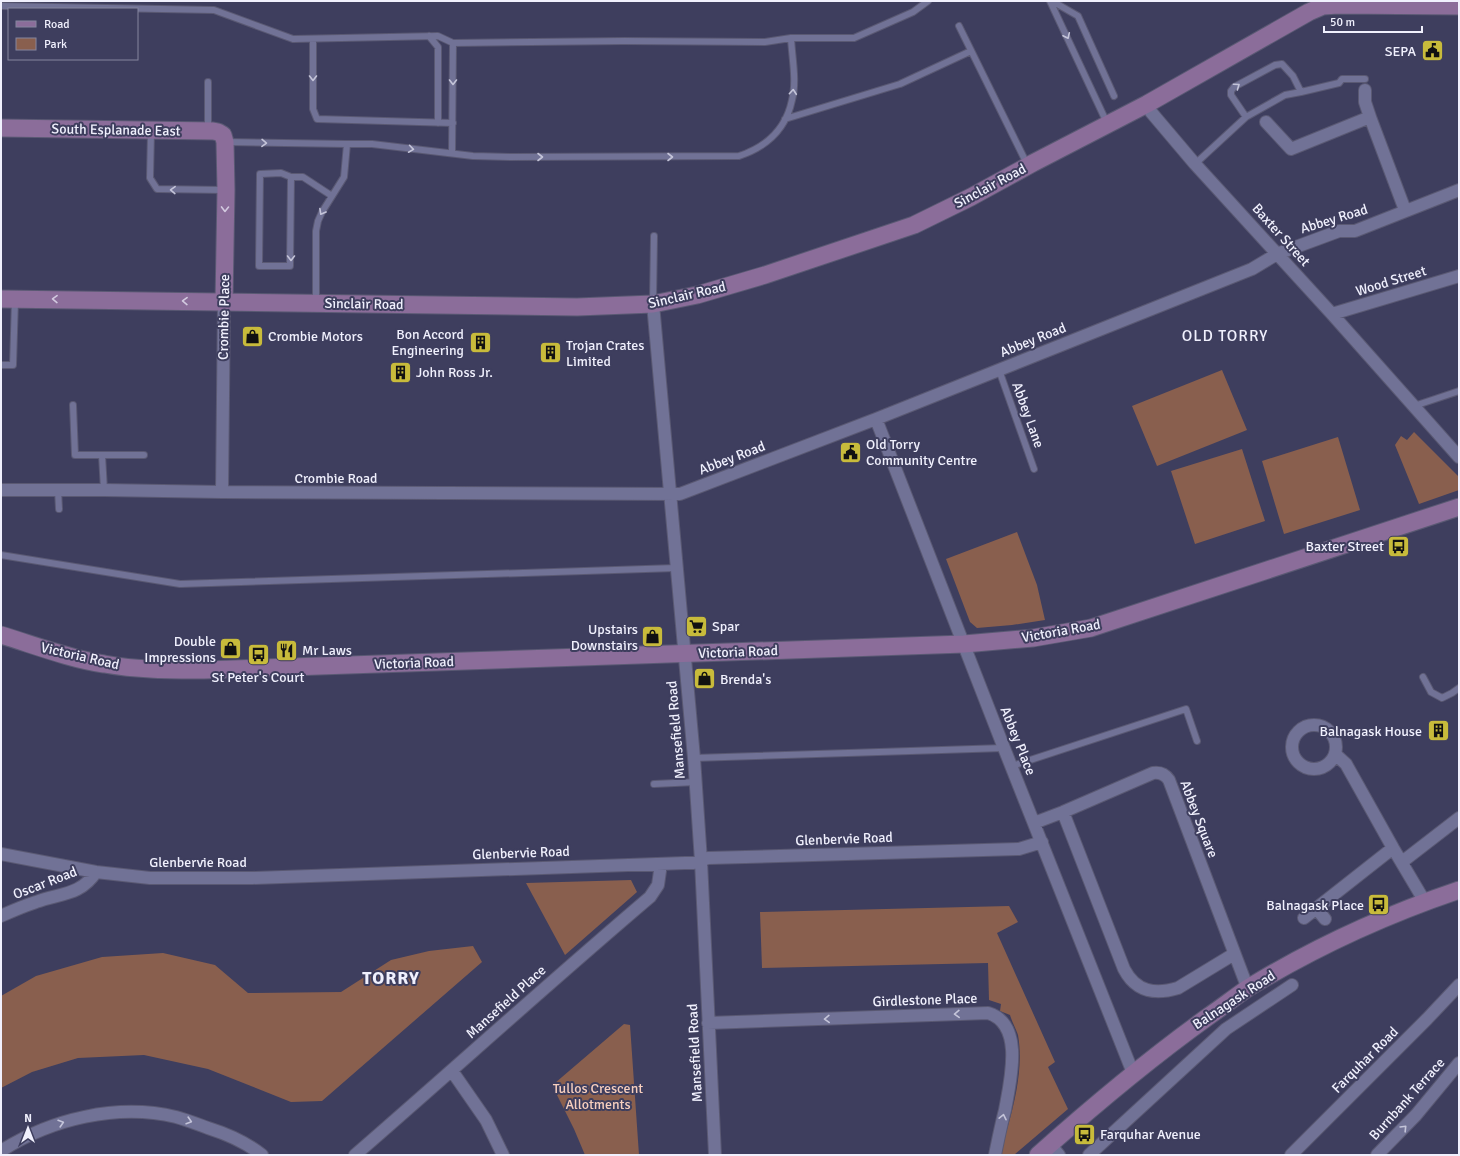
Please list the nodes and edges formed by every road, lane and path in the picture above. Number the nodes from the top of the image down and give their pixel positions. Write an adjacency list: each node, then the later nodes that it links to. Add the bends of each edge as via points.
1 (928, 1): 9 (lane, via 913,12 854,38)
2 (1051, 1): 16 (lane, via 1078,16); 24 (lane, one-way to 24)
3 (1, 6): 5 (lane)
4 (1459, 6): 17 (street, Sinclair Road, via 1323,6)
5 (108, 8)
6 (138, 9): 10 (lane, via 214,10 293,39)
7 (959, 26): 12 (lane)
8 (429, 36): 10 (lane); 11 (lane, via 438,36); 22 (lane, via 438,47)
9 (790, 38): 11 (lane, via 765,42); 20 (lane, one-way to 9, via 792,101 794,86)
10 (313, 39): 22 (lane, one-way to 22, via 313,109 317,119)
11 (453, 43): 23 (lane, one-way to 23)
12 (971, 51): 20 (lane, via 900,84); 32 (lane)
13 (208, 82): 27 (lane)
14 (1365, 84): 15 (lane, via 1342,79 1339,83); 19 (street, via 1365,102)
15 (1301, 92): 18 (lane, via 1285,95); 18 (lane, one-way to 15, via 1231,91 1275,65 1282,64 1293,76)
16 (1114, 96)
17 (1147, 104): 24 (street, Sinclair Road); 31 (street, Baxter Street)
18 (1246, 117): 31 (lane)
19 (1370, 118): 21 (street, via 1291,149); 37 (street)
20 (785, 119): 30 (lane, one-way to 20, via 512,157 739,156 765,143 777,132)
21 (1266, 122)
22 (438, 123): 23 (lane)
23 (453, 123): 30 (lane)
24 (1108, 124): 32 (street, Sinclair Road)
25 (1, 128): 26 (street, South Esplanade East)
26 (151, 130): 27 (street, South Esplanade East); 34 (lane, one-way to 26, via 157,189 150,178)
27 (208, 131): 28 (street, South Esplanade East, via 223,135)
28 (225, 142): 29 (lane, one-way to 29); 34 (street, Crombie Place)
29 (347, 144): 30 (lane, one-way to 30, via 372,144); 36 (lane, via 344,177)
30 (452, 153)
31 (1195, 164): 39 (street, Baxter Street)
32 (1028, 166): 44 (street, Sinclair Road, via 914,225 765,275 696,295)
33 (291, 177): 33 (lane, one-way to 33, via 290,266 259,266 260,174 281,173); 36 (lane, via 303,177)
34 (226, 190): 42 (street, Crombie Place, one-way to 42)
35 (1459, 190): 37 (street, Abbey Road)
36 (332, 196): 43 (lane, one-way to 43, via 318,221 316,231)
37 (1405, 210): 39 (street, Abbey Road, via 1355,231 1339,231)
38 (654, 236): 44 (lane)
39 (1277, 254): 45 (street, Baxter Street); 47 (street, Abbey Road, via 1252,269)
40 (1459, 276): 45 (street, Wood Street)
41 (8, 299): 42 (street, Sinclair Road, one-way to 41); 46 (lane, via 13,365)
42 (224, 301): 43 (street, Sinclair Road); 59 (street, Crombie Place)
43 (316, 304): 44 (street, Sinclair Road, via 576,307)
44 (653, 304): 60 (street, Mansefield Road)
45 (1332, 314): 50 (street, Baxter Street)
46 (1, 365)
47 (999, 370): 51 (street, Abbey Road); 55 (lane, Abbey Lane)
48 (1459, 392): 50 (lane)
49 (73, 406): 52 (lane, via 76,455)
50 (1414, 406): 54 (street, Baxter Street)
51 (876, 419): 60 (street, Abbey Road, via 680,494); 66 (street, Abbey Place)
52 (102, 455): 53 (lane); 58 (lane)
53 (144, 455)
54 (1459, 457)
55 (1034, 469)
56 (1, 490): 57 (street, Crombie Road)
57 (58, 490): 58 (street, Crombie Road); 62 (lane)
58 (104, 490): 59 (street, Crombie Road)
59 (222, 492): 60 (street, Crombie Road)
60 (670, 494): 64 (street, Mansefield Road)
61 (1459, 507): 66 (street, Victoria Road, via 1091,628 1033,638)
62 (59, 509)
63 (1, 555): 64 (lane, via 180,584)
64 (676, 568): 67 (street, Mansefield Road)
65 (1, 635): 67 (street, Victoria Road, via 103,664 154,670)
66 (964, 644): 67 (street, Victoria Road); 71 (street, Abbey Place)
67 (684, 654): 73 (street, Mansefield Road)
68 (1423, 677): 69 (lane, via 1431,692 1442,698)
69 (1459, 688)
70 (1197, 741): 74 (lane, via 1186,709)
71 (1004, 748): 73 (lane); 74 (street, Abbey Place)
72 (1335, 754): 81 (street, via 1346,764)
73 (694, 758): 75 (street, Mansefield Road)
74 (1012, 766): 79 (street, Abbey Place)
75 (696, 782): 76 (lane); 83 (street, Mansefield Road)
76 (654, 784)
77 (1063, 812): 79 (street, Abbey Square); 93 (street, via 1124,969 1134,984 1148,990 1168,991 1178,988); 93 (street, Abbey Square, via 1153,773 1167,777)
78 (1459, 818): 84 (street)
79 (1034, 823): 80 (street, Abbey Place)
80 (1042, 842): 83 (street, Glenbervie Road, via 1019,849 708,858); 100 (street, Abbey Place)
81 (1393, 848): 84 (street); 89 (street)
82 (1, 854): 86 (street, Glenbervie Road)
83 (701, 861): 85 (street, Glenbervie Road); 97 (street, Mansefield Road)
84 (1402, 862): 88 (street)
85 (661, 864): 86 (street, Glenbervie Road, via 252,878 150,878); 99 (street, Mansefield Place, via 658,885 650,897)
86 (96, 872): 90 (street, Oscar Road, via 89,882 78,890 36,902)
87 (1459, 890): 88 (street, Balnagask Road)
88 (1425, 902): 96 (street, Balnagask Road, via 1368,924 1309,953)
89 (1316, 908): 91 (street); 92 (street)
90 (1, 916)
91 (1304, 918)
92 (1325, 919)
93 (1234, 954): 96 (street, Abbey Square)
94 (1292, 985): 109 (street, via 1226,1029)
95 (1459, 985): 110 (street, Farquhar Road)
96 (1248, 988): 100 (street, Balnagask Road)
97 (708, 1023): 106 (street, Mansefield Road); 107 (street, Girdlestone Place, one-way to 97, via 1012,1077 1013,1052 1010,1035 1001,1019 995,1015 988,1013)
98 (1459, 1063): 111 (street, Burnbank Terrace, one-way to 98, via 1416,1115)
99 (452, 1071): 104 (street, Mansefield Place); 105 (street, via 486,1120)
100 (1133, 1073): 101 (street, Balnagask Road)
101 (1054, 1149): 108 (street, Balnagask Road)
102 (1, 1151): 103 (street, one-way to 103, via 62,1122 118,1112 156,1114 192,1122 242,1142)
103 (262, 1155)
104 (355, 1155)
105 (503, 1155)
106 (715, 1155)
107 (995, 1155)
108 (1038, 1155)
109 (1089, 1155)
110 (1291, 1155)
111 (1376, 1155)

